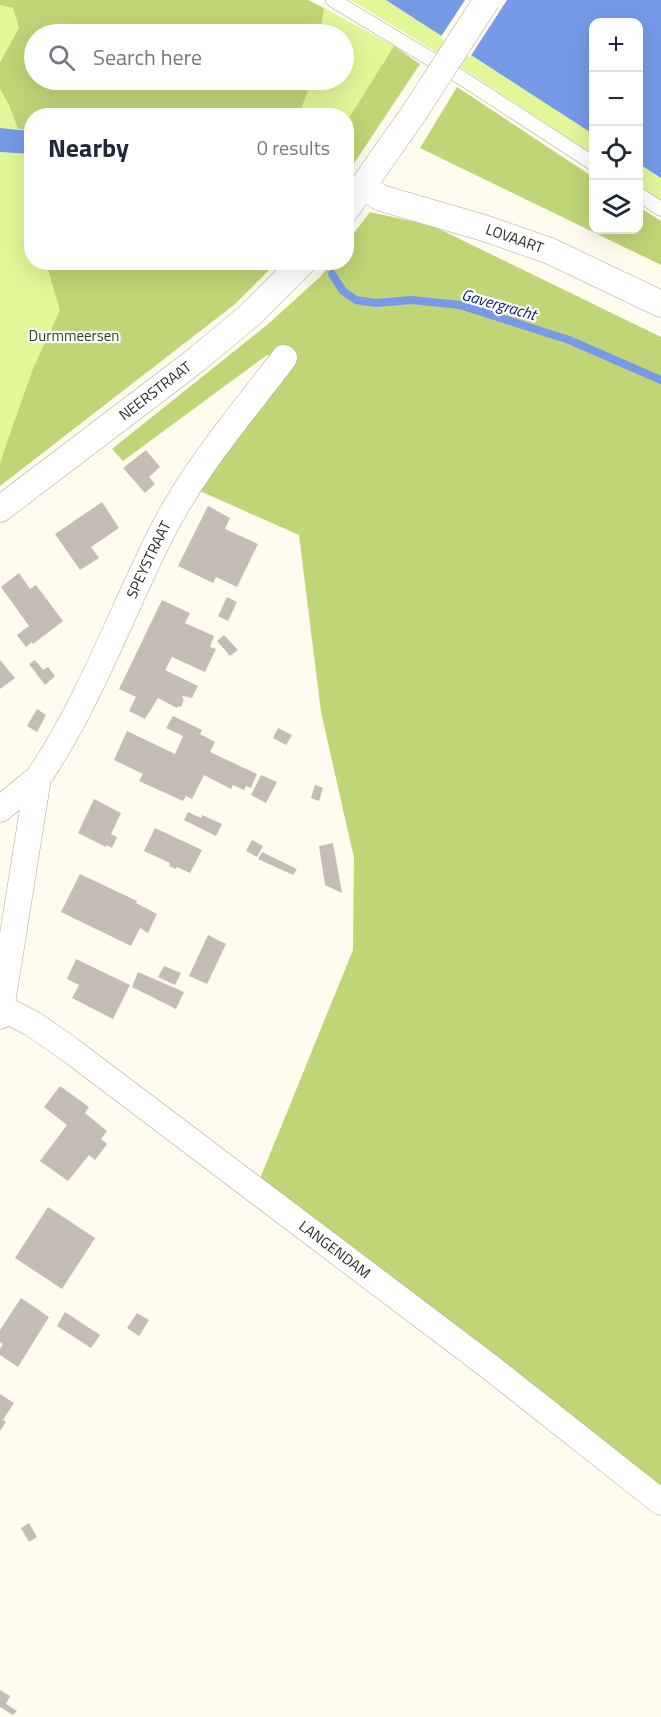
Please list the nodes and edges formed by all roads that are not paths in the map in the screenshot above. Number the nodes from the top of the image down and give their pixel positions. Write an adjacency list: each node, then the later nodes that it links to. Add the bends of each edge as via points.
1 (333, 0): 3 (lane)
2 (487, 0): 4 (street, bridge)
3 (589, 161)
4 (364, 187): 6 (street); 9 (street, LOVAART, via 381,198 550,251)
5 (643, 197): 7 (lane)
6 (354, 200)
7 (661, 208)
8 (295, 270): 11 (street, NEERSTRAAT, via 250,315 196,360)
9 (661, 304)
10 (284, 358): 12 (street, SPEYSTRAAT, via 186,489 159,537 96,677 57,751)
11 (0, 509)
12 (38, 778): 13 (street, SPEYSTRAAT); 14 (street, SPEYSTRAAT)
13 (0, 809)
14 (0, 1010): 15 (street, LANGENDAM, via 33,1024 69,1049)
15 (661, 1502)

